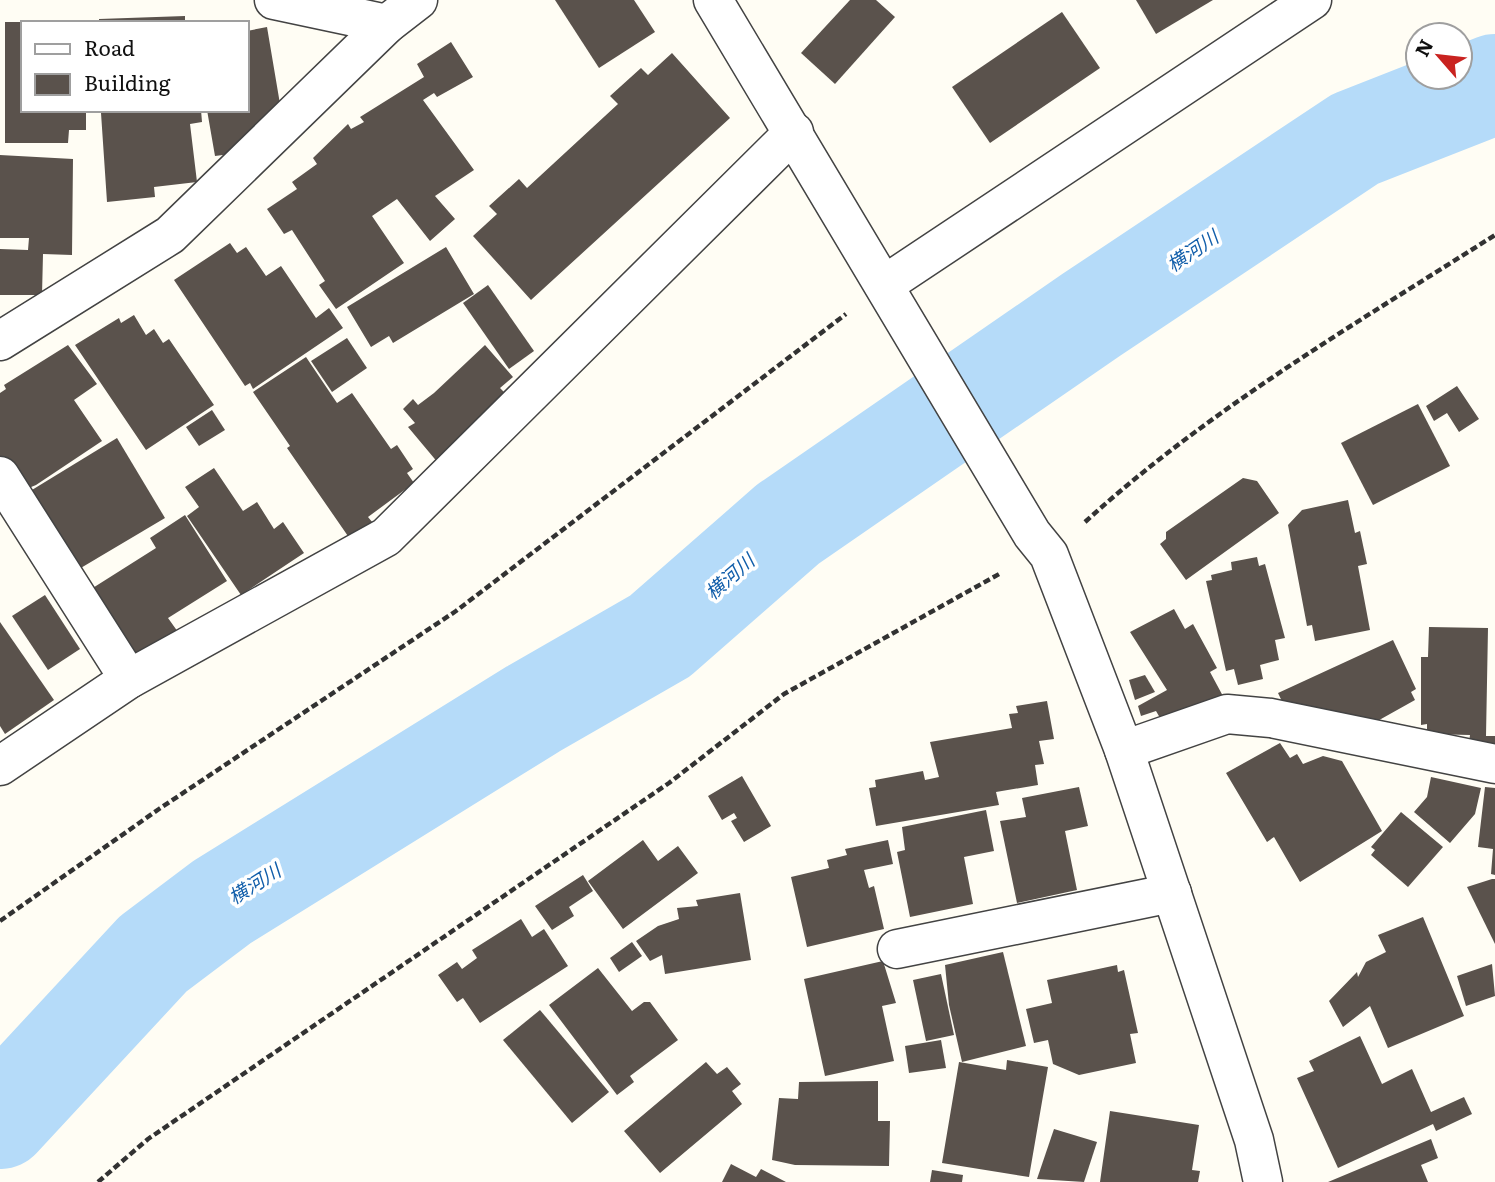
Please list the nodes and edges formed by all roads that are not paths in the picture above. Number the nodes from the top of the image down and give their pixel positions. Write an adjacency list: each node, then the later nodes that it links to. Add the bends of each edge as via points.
1 (274, 0): 5 (street)
2 (418, 0): 5 (street)
3 (713, 0): 6 (street)
4 (1312, 0): 7 (street)
5 (387, 24): 8 (street, via 170,235)
6 (794, 132): 7 (street); 10 (street, via 386,537)
7 (884, 285): 11 (street, via 1041,545)
8 (0, 341)
9 (0, 476): 10 (street)
10 (129, 679): 13 (street)
11 (1124, 750): 12 (street, via 1227,714 1271,718); 14 (street)
12 (1495, 764)
13 (0, 766)
14 (1172, 893): 15 (street); 16 (street)
15 (897, 949)
16 (1264, 1182)

